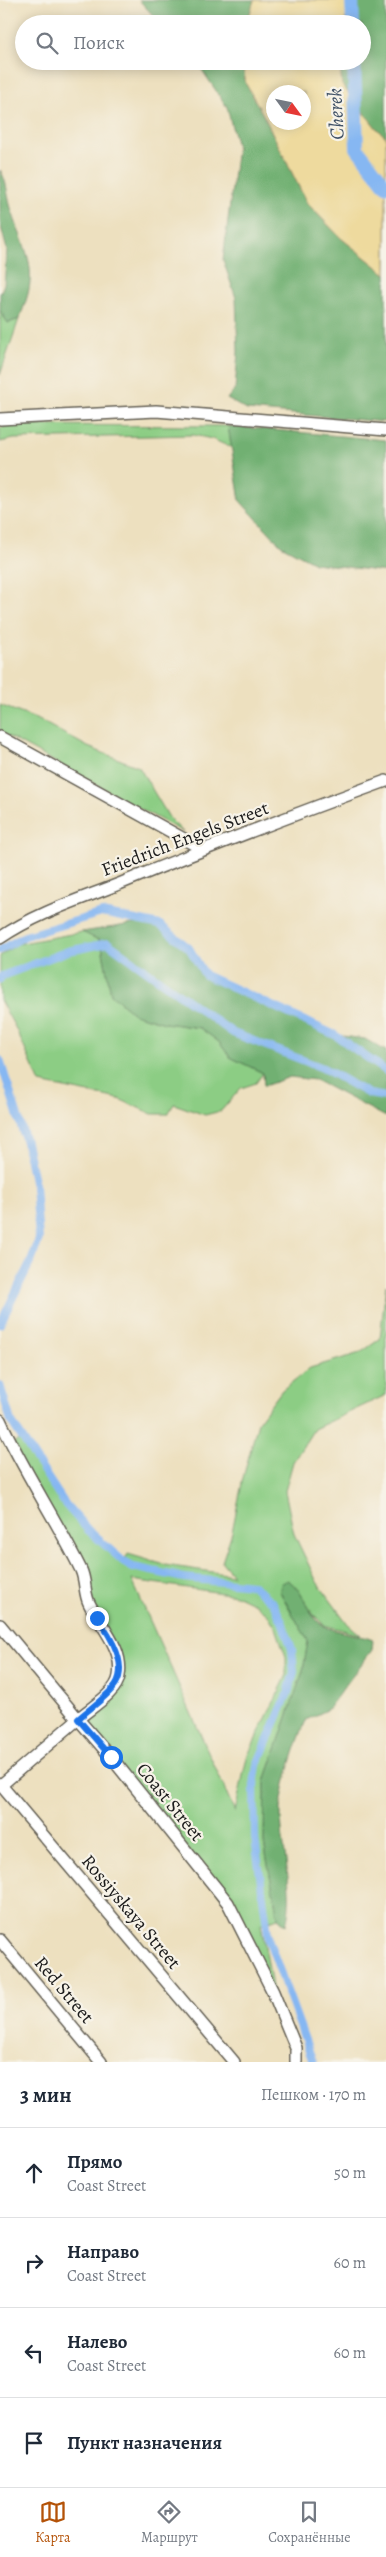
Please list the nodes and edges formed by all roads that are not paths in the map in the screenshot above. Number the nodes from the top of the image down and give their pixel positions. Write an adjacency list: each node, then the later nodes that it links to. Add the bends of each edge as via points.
1 (0, 419): 2 (street, via 156,411)
2 (386, 430)
3 (0, 738): 5 (street)
4 (386, 781): 5 (street, Friedrich Engels Street)
5 (202, 849): 6 (street, Friedrich Engels Street, via 67,903)
6 (1, 934)
7 (0, 1420): 9 (street, via 83,1573 87,1600 111,1639 117,1657 120,1674 113,1688)
8 (0, 1624): 9 (street, Coast Street)
9 (78, 1719): 10 (street); 14 (street, Coast Street, via 228,1903 273,1992 296,2048)
10 (0, 1785): 13 (street, Rossiyskaya Street)
11 (0, 1940): 12 (street, Red Street)
12 (101, 2062)
13 (234, 2062)
14 (296, 2062)

